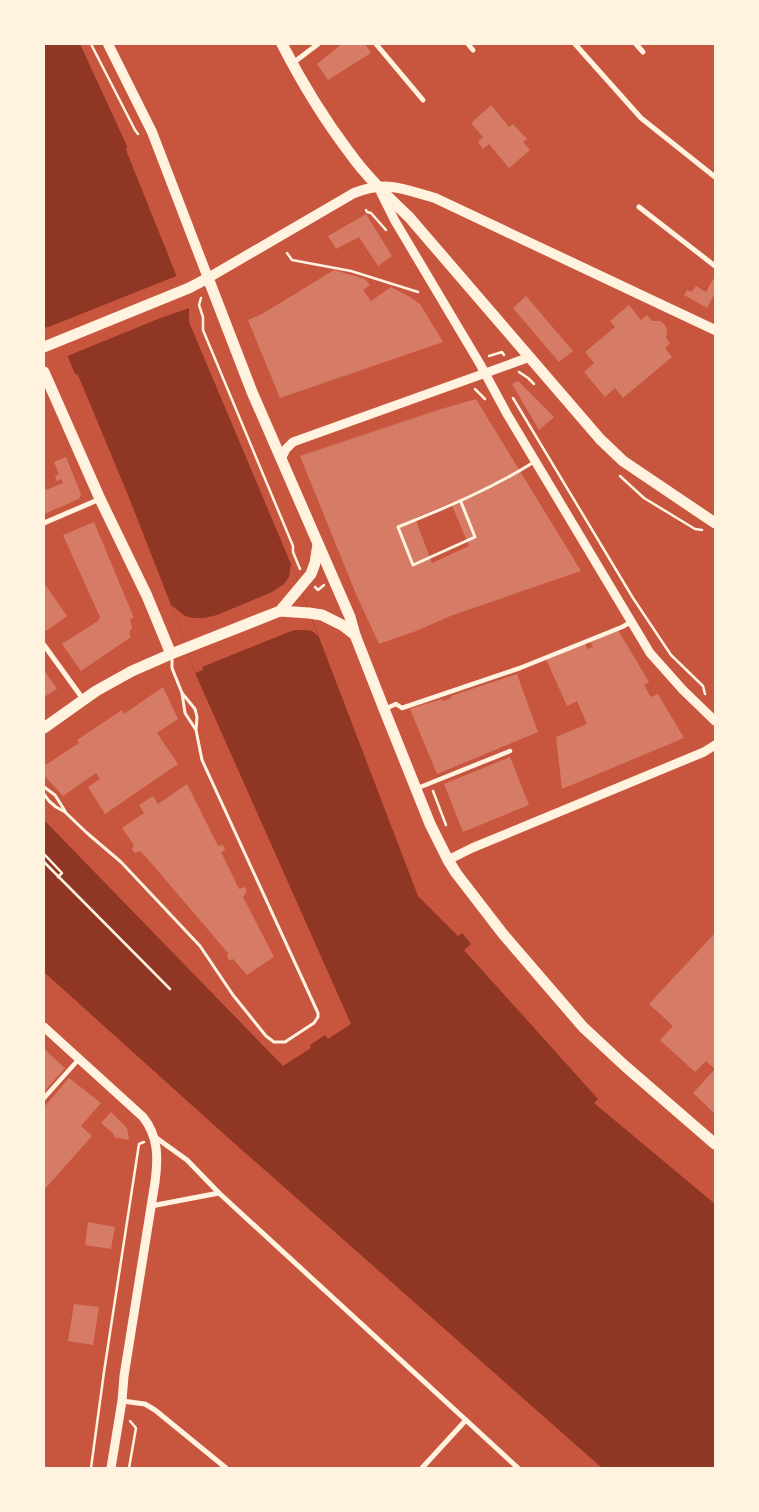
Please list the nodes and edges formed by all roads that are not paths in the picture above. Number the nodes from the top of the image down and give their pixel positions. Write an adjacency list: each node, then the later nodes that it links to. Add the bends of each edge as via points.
1 (108, 44): 16 (main road, via 152,132)
2 (282, 44): 10 (highway)
3 (318, 44): 10 (street)
4 (376, 44): 11 (street)
5 (468, 44): 8 (street)
6 (575, 44): 12 (street, via 641,118)
7 (636, 44): 9 (street)
8 (473, 50)
9 (643, 52)
10 (292, 64): 13 (highway, via 350,153)
11 (423, 100)
12 (715, 177)
13 (378, 186): 16 (main road, via 354,194); 17 (main road, via 435,198); 19 (highway, via 409,217); 21 (street, via 395,221)
14 (639, 208): 15 (street)
15 (715, 266)
16 (208, 278): 18 (highway); 22 (highway)
17 (715, 330)
18 (48, 345)
19 (530, 357): 21 (street); 26 (highway, via 623,461)
20 (44, 372): 24 (highway)
21 (485, 374): 22 (street, via 293,442); 23 (street)
22 (281, 459): 28 (highway)
23 (535, 462): 25 (lane); 30 (street)
24 (100, 499): 27 (street); 33 (highway)
25 (461, 502): 25 (lane, via 398,527 413,565 476,537)
26 (715, 522)
27 (44, 523)
28 (318, 544): 29 (highway, via 311,574); 31 (highway)
29 (280, 612): 31 (highway, via 322,616); 33 (highway)
30 (631, 622): 36 (street, via 520,668 402,708 396,704); 37 (street, via 655,659)
31 (355, 635): 36 (highway)
32 (44, 645): 35 (street)
33 (171, 654): 34 (lane, via 172,668); 35 (highway, via 132,671)
34 (182, 693): 39 (lane, via 185,713); 39 (lane, via 195,708)
35 (83, 700): 38 (highway)
36 (384, 709): 43 (highway)
37 (715, 721)
38 (44, 728)
39 (196, 730): 45 (lane, via 202,760 318,1013 314,1022 286,1042 274,1042 266,1036 200,946 121,862)
40 (715, 745): 46 (street)
41 (510, 751): 43 (street)
42 (44, 787): 45 (lane, via 56,794)
43 (416, 789): 46 (highway)
44 (44, 794): 45 (lane)
45 (65, 812)
46 (448, 860): 51 (highway, via 502,934 583,1027)
47 (44, 1027): 48 (street)
48 (79, 1059): 49 (street); 50 (street, via 143,1117)
49 (44, 1098)
50 (154, 1137): 52 (street, via 188,1160); 53 (street, via 157,1160)
51 (715, 1144)
52 (219, 1193): 53 (street); 55 (street)
53 (151, 1206): 54 (street)
54 (121, 1406): 56 (street); 57 (street, via 145,1404)
55 (466, 1420): 58 (street); 59 (street)
56 (111, 1468)
57 (226, 1468)
58 (422, 1468)
59 (518, 1468)

